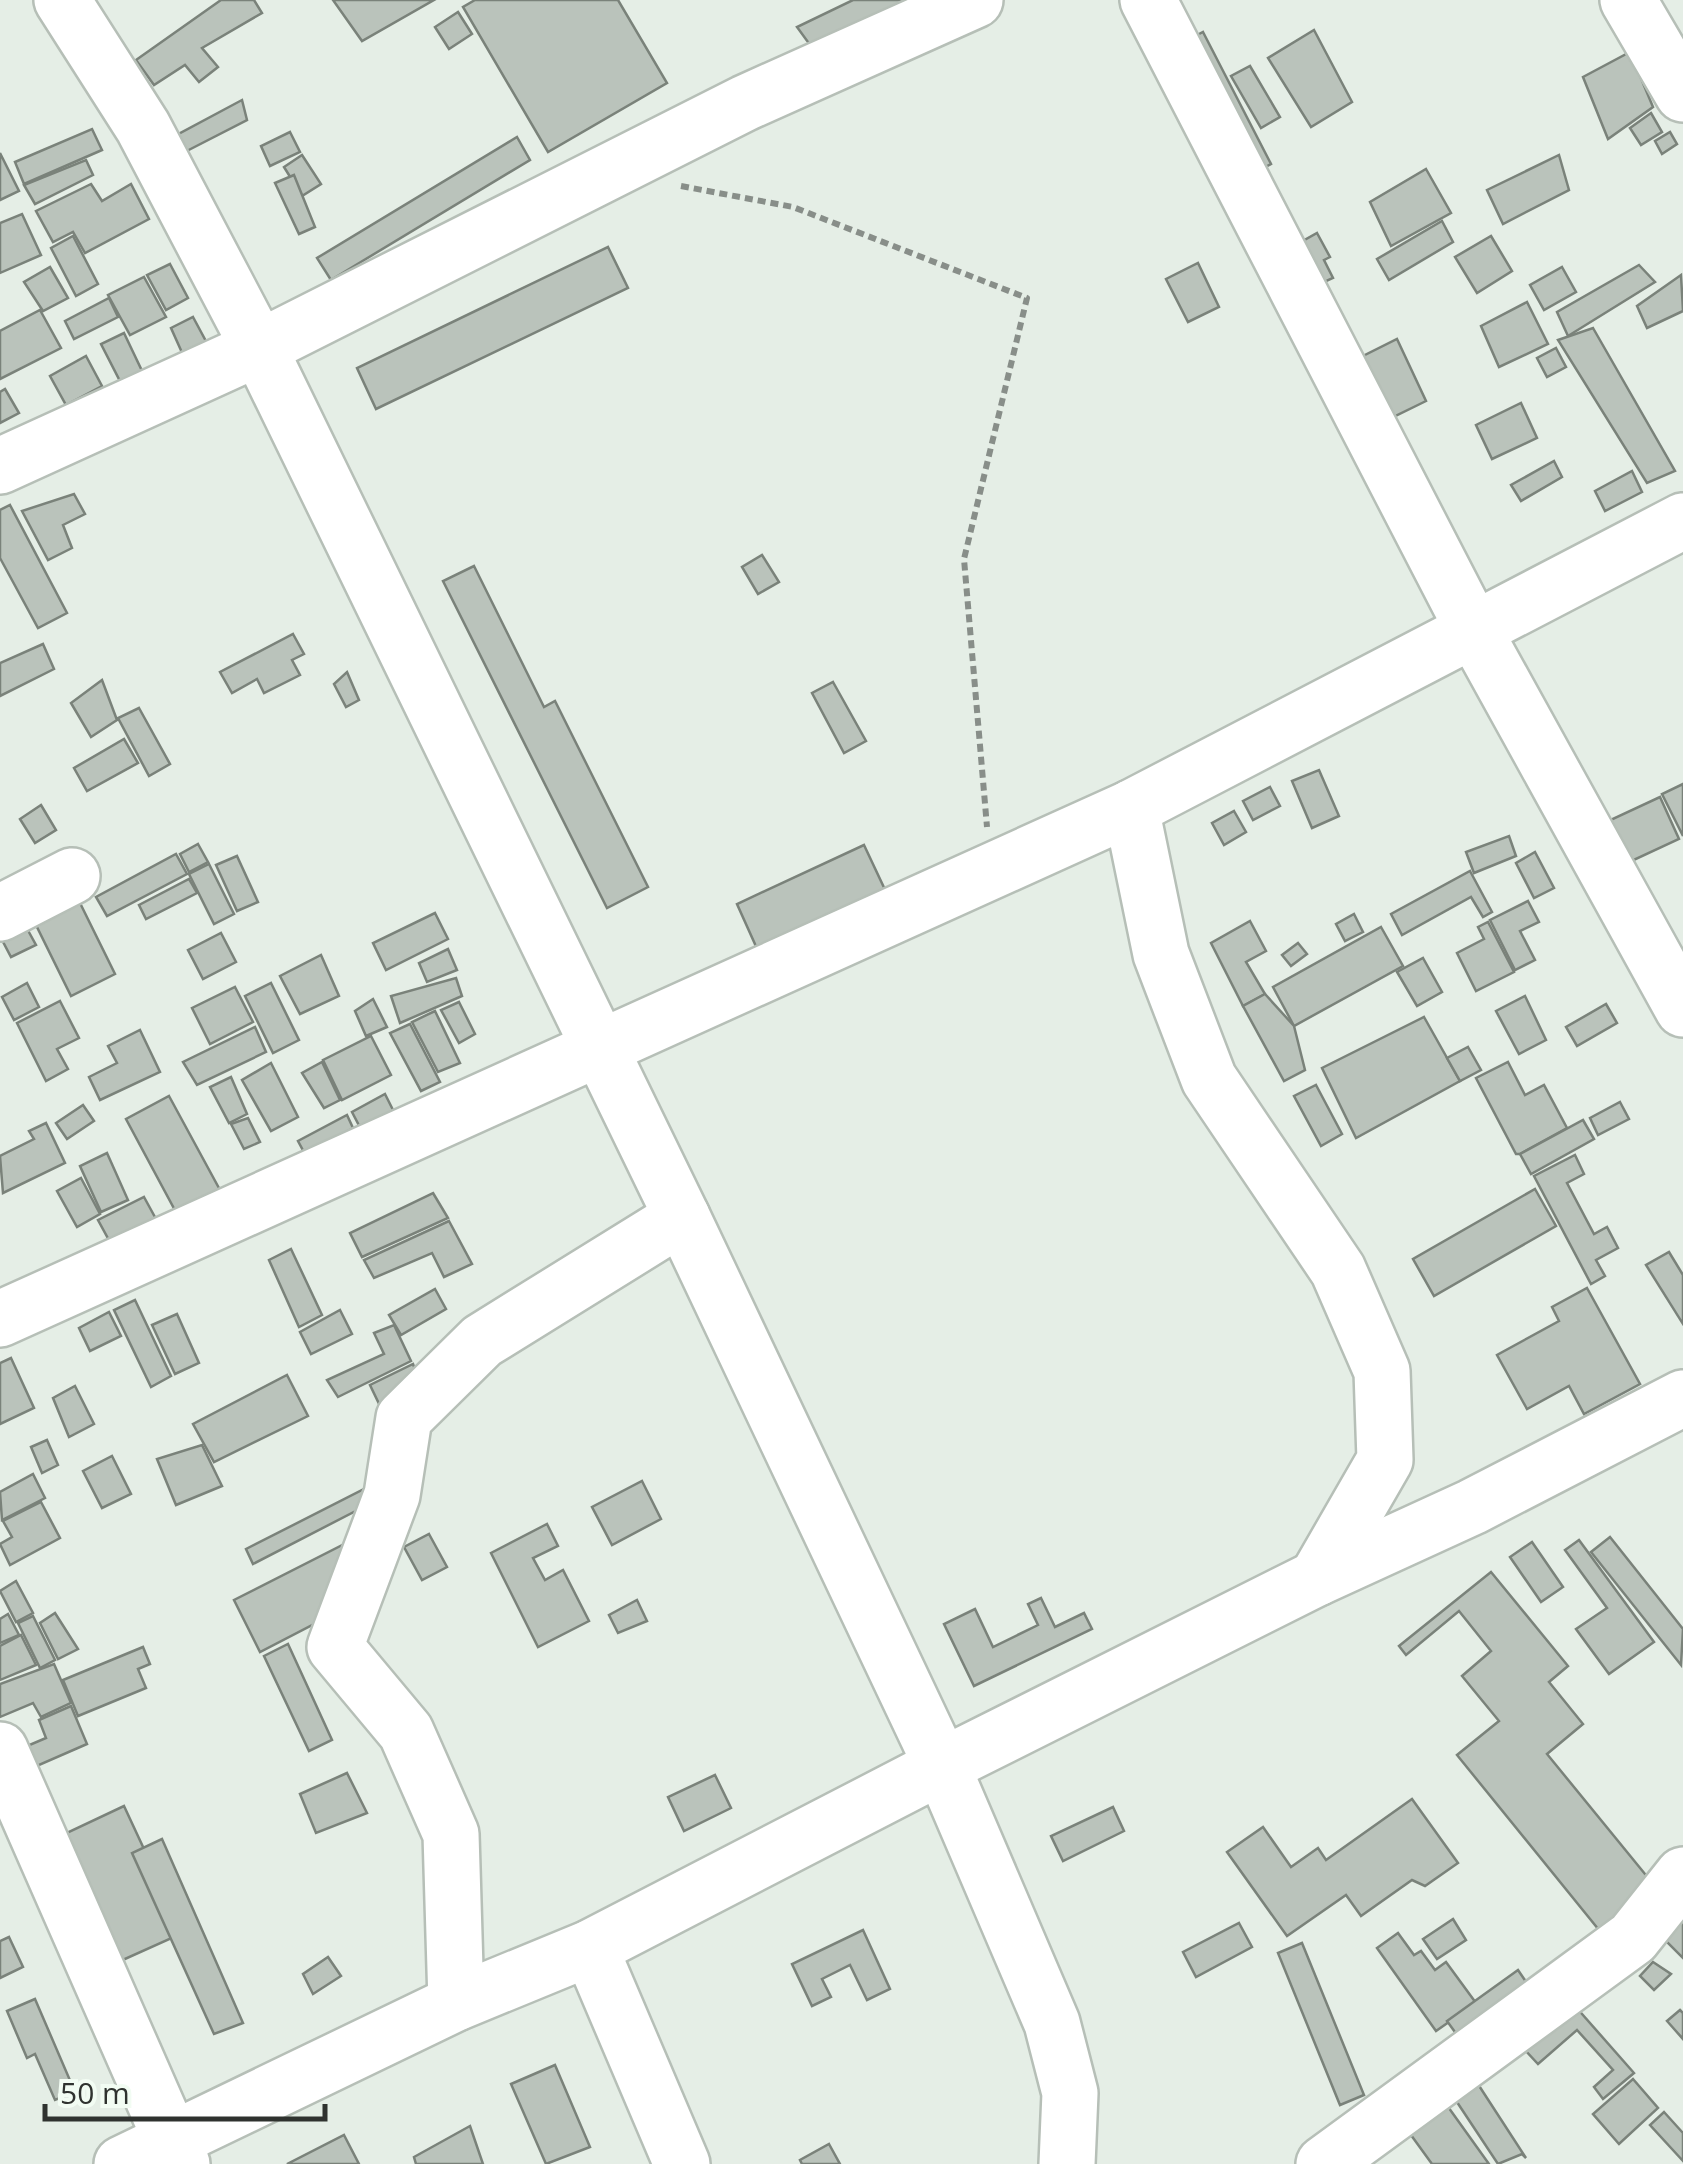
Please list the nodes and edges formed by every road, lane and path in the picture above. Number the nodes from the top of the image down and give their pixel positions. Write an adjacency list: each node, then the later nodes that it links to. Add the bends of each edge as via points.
1 (62, 0): 7 (street, via 143,127)
2 (975, 0): 6 (street)
3 (1148, 0): 10 (street)
4 (1628, 0): 5 (street)
5 (1683, 94)
6 (607, 172): 7 (street); 12 (path, via 793,207 1027,298 964,559)
7 (259, 348): 8 (street); 16 (street)
8 (0, 466)
9 (1683, 521): 10 (street)
10 (1472, 627): 11 (street); 15 (street)
11 (1132, 808): 16 (street); 20 (street, via 1162,954 1210,1079 1338,1270 1382,1371 1385,1460)
12 (988, 844)
13 (72, 876): 14 (street)
14 (0, 914)
15 (1683, 1009)
16 (600, 1048): 17 (street); 18 (street)
17 (682, 1217): 22 (street); 25 (street, via 482,1340 404,1418 392,1495 336,1647 406,1732 452,1834)
18 (6, 1301)
19 (1683, 1398): 20 (street)
20 (1317, 1578): 22 (street)
21 (0, 1750): 26 (street)
22 (942, 1766): 24 (street); 29 (street, via 1052,2023 1070,2092)
23 (1683, 1875): 30 (street, via 1633,1938)
24 (590, 1948): 25 (street); 28 (street)
25 (456, 2003): 26 (street)
26 (178, 2153): 27 (street)
27 (122, 2164)
28 (682, 2164)
29 (1067, 2164)
30 (1324, 2164)

